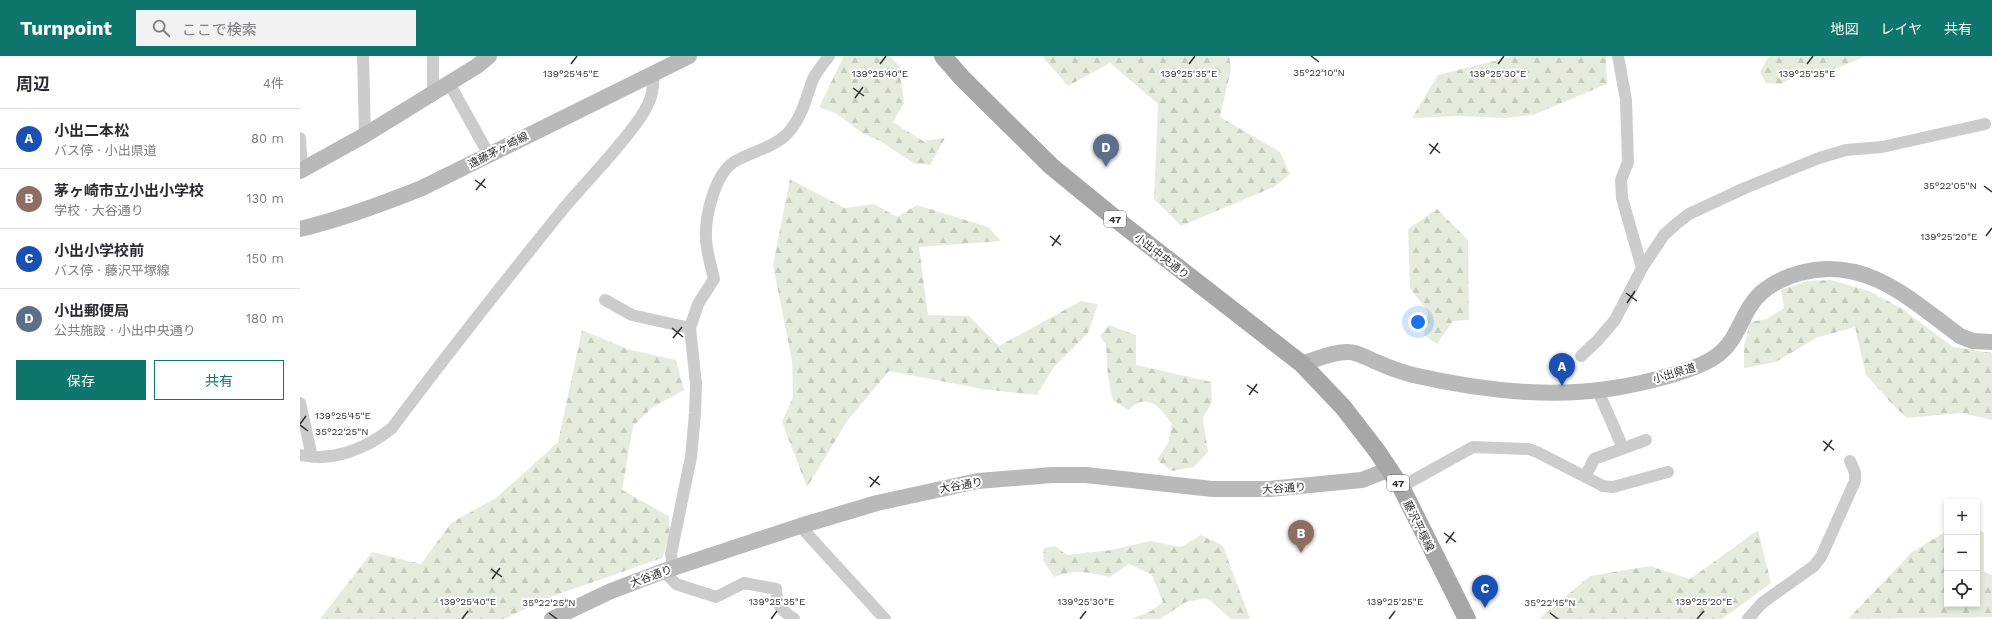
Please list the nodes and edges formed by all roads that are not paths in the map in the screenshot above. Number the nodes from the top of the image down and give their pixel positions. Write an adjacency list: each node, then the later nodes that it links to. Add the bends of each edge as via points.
1 (363, 56): 12 (street)
2 (433, 56): 10 (street)
3 (489, 56): 9 (main road)
4 (686, 56): 8 (main road, 遠藤茅ヶ崎線)
5 (829, 56): 19 (street, via 814,77 804,107 787,134 777,142 734,162 725,169 714,191 706,222 706,239 714,279 698,304)
6 (943, 56): 22 (main road, 小出中央通り / 47, via 1051,166)
7 (1618, 56): 17 (street, via 1626,100 1628,162 1621,180 1622,198)
8 (654, 72): 14 (main road, 遠藤茅ヶ崎線); 27 (street, via 653,93 628,134 585,182 470,324 392,428 362,448 325,458)
9 (449, 83): 10 (main road); 14 (street)
10 (433, 93): 12 (main road)
11 (1985, 124): 17 (street, via 1882,148 1846,150 1819,158 1745,188 1689,214 1676,224 1664,235)
12 (365, 135): 15 (main road)
13 (300, 138): 15 (street)
14 (489, 155): 16 (main road, 遠藤茅ヶ崎線, via 422,188 377,206)
15 (301, 170)
16 (300, 229)
17 (1642, 268): 21 (street, via 1615,320)
18 (605, 300): 19 (street, via 632,315)
19 (690, 328): 34 (street, via 696,384 691,457)
20 (1992, 342): 23 (main road, 小出県道, via 1973,341 1960,336 1892,286 1873,277 1855,271 1811,270 1788,276 1761,293 1751,304 1735,338 1715,358 1701,365 1635,385)
21 (1581, 356)
22 (1302, 364): 23 (main road, 小出県道, via 1348,352 1360,354 1413,375 1502,390 1548,394); 29 (main road, 藤沢平塚線 / 47, via 1343,407)
23 (1598, 391): 26 (street)
24 (300, 402): 27 (street)
25 (1646, 440): 26 (street)
26 (1623, 448): 31 (street, via 1594,459)
27 (306, 456)
28 (1850, 461): 39 (street, via 1855,472 1855,481 1821,557 1814,566 1762,603)
29 (1390, 469): 32 (main road, 藤沢平塚線 / 47); 33 (main road, 大谷通り, via 1362,480 1269,489 1212,489 1086,475 978,481 877,503)
30 (1668, 472): 31 (street, via 1613,487 1603,486)
31 (1585, 478): 32 (street, via 1529,449 1473,446)
32 (1401, 487): 38 (main road, 藤沢平塚線 / 47)
33 (800, 526): 34 (main road, 大谷通り); 37 (street)
34 (668, 569): 35 (main road, 大谷通り, via 611,591); 36 (street, via 676,584 716,597 744,583 776,588 776,602)
35 (554, 618)
36 (794, 619)
37 (885, 619)
38 (1467, 619)
39 (1748, 619)

